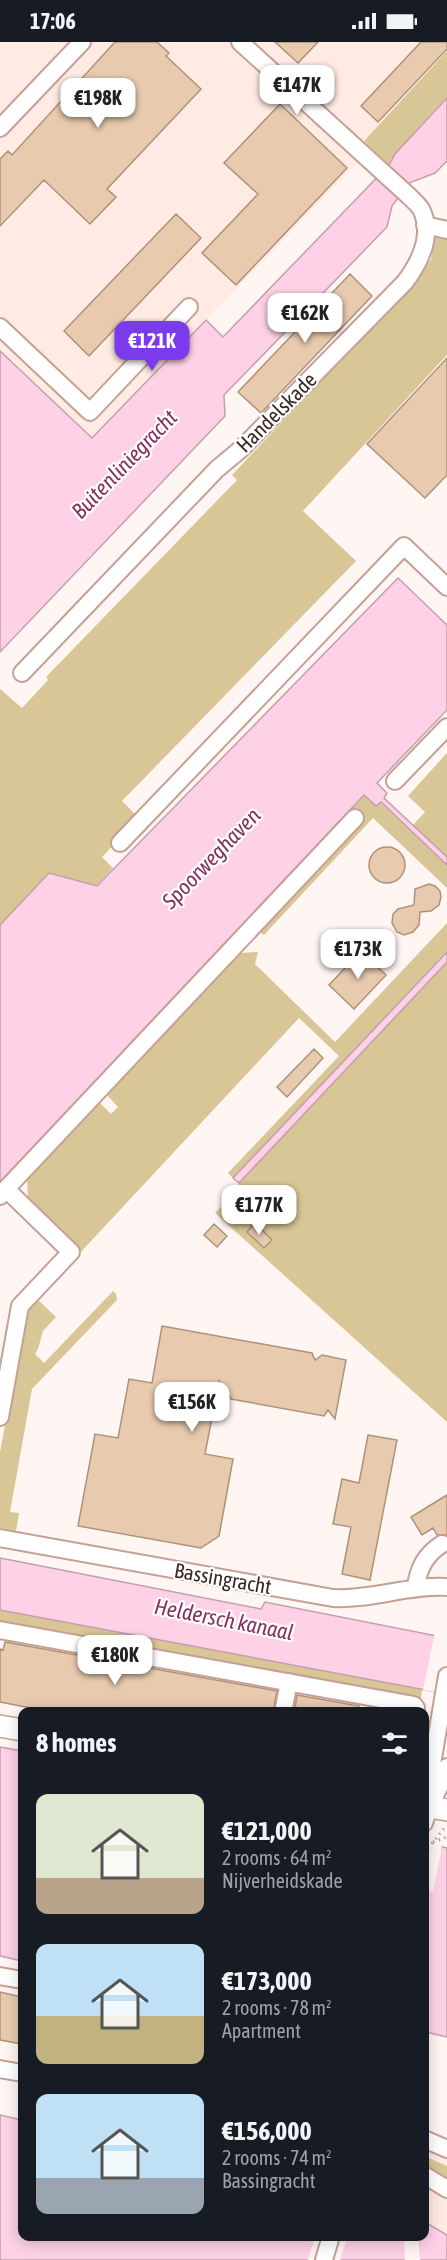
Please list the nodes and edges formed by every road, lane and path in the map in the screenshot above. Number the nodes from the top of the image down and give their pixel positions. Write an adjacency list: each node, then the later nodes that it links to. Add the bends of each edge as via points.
1 (82, 42): 3 (street)
2 (240, 42): 4 (street, via 410,196 422,210)
3 (0, 128)
4 (425, 225): 5 (street); 9 (street, Handelskade, via 418,266 405,282 217,469)
5 (447, 230)
6 (189, 307): 7 (street, via 90,412)
7 (0, 327)
8 (447, 587): 13 (street, via 404,546)
9 (22, 673)
10 (447, 727): 11 (street)
11 (395, 781)
12 (355, 818): 14 (street)
13 (120, 843)
14 (3, 1193): 15 (street, via 71,1252 20,1306)
15 (0, 1417)
16 (0, 1538): 18 (street, Bassingracht, via 333,1598)
17 (442, 1544): 18 (street, via 430,1551 417,1573)
18 (416, 1587): 19 (street, Bassingracht)
19 (447, 1587)
20 (0, 1630): 22 (street)
21 (447, 1676): 28 (street, via 431,1770)
22 (289, 1682): 23 (street); 24 (street)
23 (284, 1707)
24 (415, 1707)
25 (0, 1726): 26 (main road)
26 (18, 1729)
27 (447, 1767): 28 (street)
28 (431, 1812)
29 (447, 1825): 31 (path)
30 (447, 1837): 31 (path)
31 (433, 1842): 32 (path)
32 (429, 1847)
33 (0, 1976): 34 (street)
34 (18, 1979)
35 (0, 2069): 36 (street)
36 (18, 2072)
37 (429, 2141): 38 (street)
38 (447, 2149)
39 (429, 2178): 40 (street)
40 (447, 2189)
41 (330, 2241): 42 (street)
42 (324, 2260)

